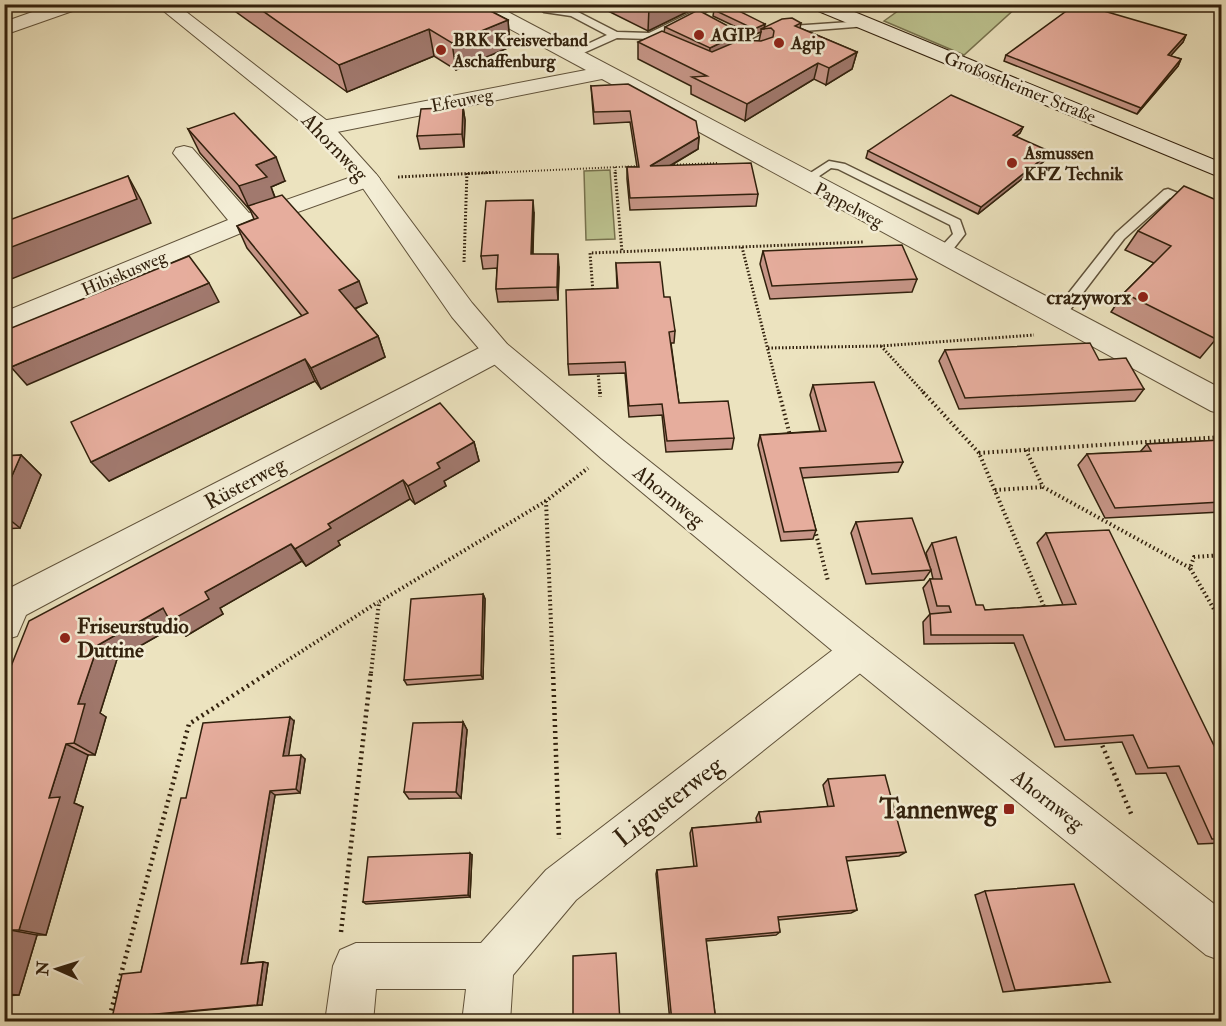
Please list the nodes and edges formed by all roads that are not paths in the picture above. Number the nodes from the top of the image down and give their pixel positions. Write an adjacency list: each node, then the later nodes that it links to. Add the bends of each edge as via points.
1 (74, 4): 11 (street)
2 (164, 4): 23 (street, Ahornweg)
3 (478, 4): 21 (street, Pappelweg)
4 (537, 4): 14 (lane, via 547,10 573,13)
5 (818, 4): 8 (street, Großostheimer Straße)
6 (715, 10): 15 (lane)
7 (761, 22): 12 (lane)
8 (864, 24): 10 (lane); 25 (street, Großostheimer Straße)
9 (749, 28): 16 (lane)
10 (806, 28): 12 (lane); 17 (lane)
11 (4, 29)
12 (777, 30): 16 (lane)
13 (737, 34): 18 (lane)
14 (615, 35): 15 (lane); 21 (lane)
15 (651, 36): 19 (lane)
16 (765, 36): 18 (lane)
17 (792, 36)
18 (753, 42): 20 (lane, via 731,53)
19 (670, 46)
20 (758, 53)
21 (570, 56): 22 (street, Pappelweg)
22 (602, 73): 23 (street, Efeuweg); 27 (street, Pappelweg)
23 (322, 128): 26 (street, Ahornweg)
24 (184, 153): 29 (street)
25 (1221, 171)
26 (368, 179): 29 (street, Hibiskusweg); 33 (street, Ahornweg, via 462,310)
27 (806, 181): 30 (street, Pappelweg); 30 (lane, via 829,164 841,166 956,223 959,234)
28 (1221, 216): 31 (lane, via 1168,193 1120,236)
29 (244, 223): 32 (street, Hibiskusweg)
30 (942, 254): 31 (street, Pappelweg)
31 (1058, 316): 34 (street, Pappelweg)
32 (4, 323)
33 (497, 351): 35 (street, Rüsterweg); 36 (street, Ahornweg)
34 (1221, 403)
35 (7, 611)
36 (860, 651): 37 (street, Ahornweg); 38 (street, Ligusterweg, via 561,885)
37 (1221, 939)
38 (491, 966): 39 (street, via 356,966); 40 (street)
39 (349, 1022)
40 (486, 1022)

